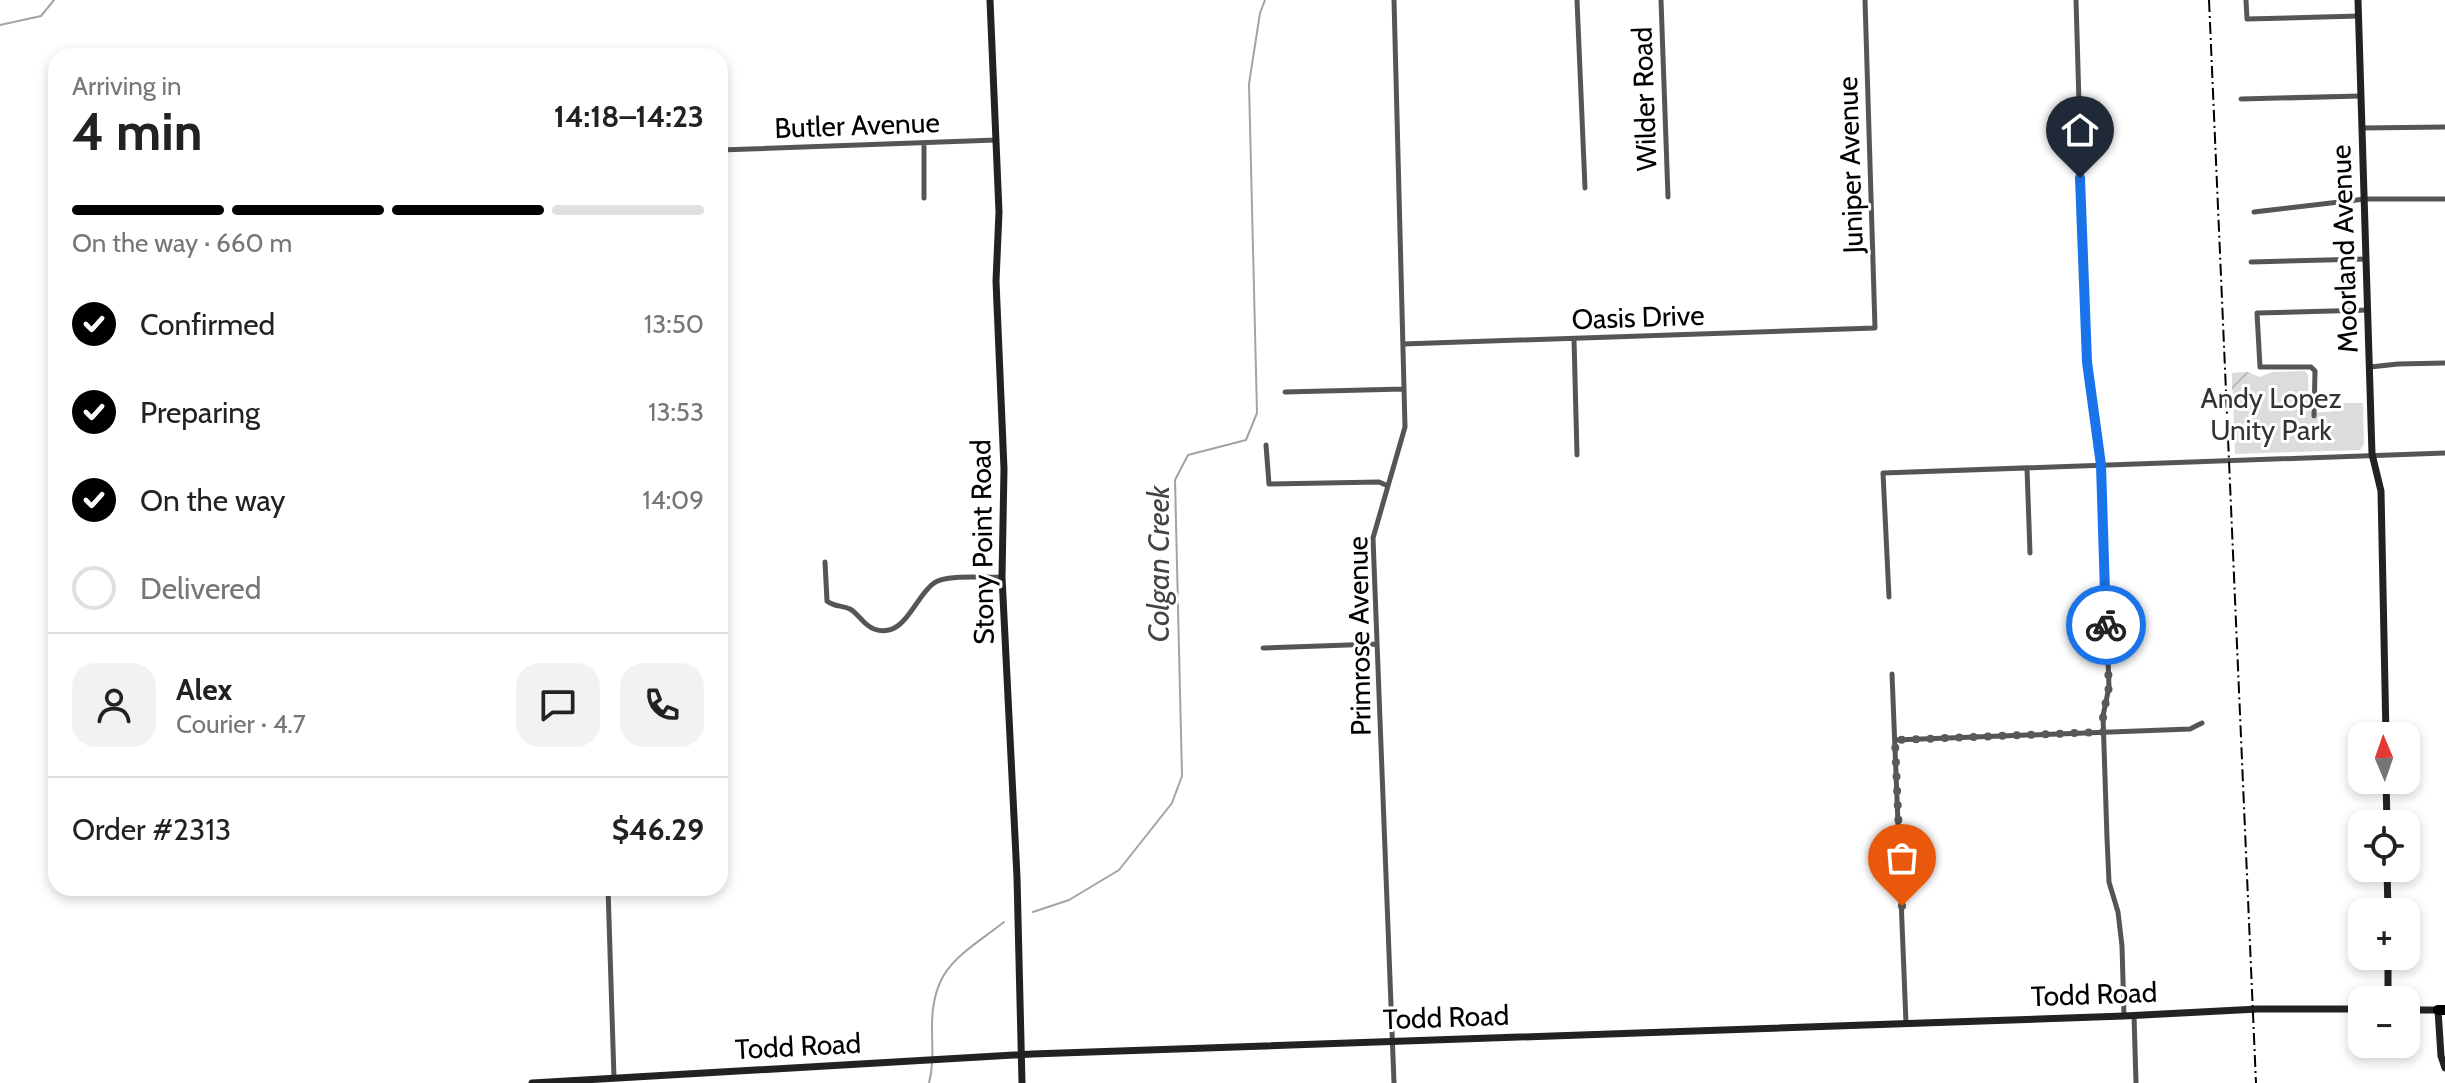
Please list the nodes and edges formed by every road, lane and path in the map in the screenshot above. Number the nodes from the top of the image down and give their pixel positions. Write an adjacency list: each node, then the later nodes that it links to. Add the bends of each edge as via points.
1 (990, 0): 14 (main road, Stony Point Road)
2 (1394, 0): 28 (street, Primrose Avenue)
3 (1577, 0): 17 (street)
4 (1661, 0): 18 (street, Wilder Road)
5 (1865, 0): 26 (street, Juniper Avenue)
6 (2076, 0): 40 (street, via 2086,356)
7 (2246, 0): 9 (street, via 2247,19)
8 (2358, 0): 9 (main road, Moorland Avenue)
9 (2359, 16): 10 (main road, Moorland Avenue)
10 (2361, 96): 11 (street); 13 (main road, Moorland Avenue)
11 (2241, 99)
12 (2445, 127): 13 (street)
13 (2363, 128): 20 (main road, Moorland Avenue)
14 (996, 140): 15 (street, Butler Avenue); 45 (main road, Stony Point Road)
15 (924, 143): 16 (street, Butler Avenue); 19 (street)
16 (728, 150)
17 (1585, 188)
18 (1668, 197)
19 (924, 198)
20 (2365, 199): 21 (street); 22 (street); 23 (main road, Moorland Avenue)
21 (2445, 199)
22 (2254, 212)
23 (2367, 259): 24 (street); 25 (main road, Moorland Avenue)
24 (2251, 262)
25 (2368, 310): 30 (main road, Moorland Avenue); 33 (street, via 2257,313 2260,367 2311,367)
26 (1875, 328): 27 (street, Oasis Drive)
27 (1574, 339): 28 (street, Oasis Drive); 38 (street)
28 (1403, 344): 31 (street, Primrose Avenue)
29 (2445, 363): 30 (street)
30 (2370, 367): 37 (main road, Moorland Avenue)
31 (1404, 389): 32 (street); 42 (street, Primrose Avenue, via 1405,427)
32 (1285, 392)
33 (2314, 416)
34 (1266, 445): 42 (street, via 1269,484)
35 (2316, 449): 39 (street)
36 (2445, 453): 37 (street)
37 (2372, 454): 39 (street); 50 (main road, Moorland Avenue, via 2381,491)
38 (1577, 455)
39 (2316, 457): 40 (street)
40 (2101, 465): 41 (street); 52 (street, via 2109,687)
41 (2027, 468): 43 (street); 46 (street, via 1883,473)
42 (1388, 486): 47 (street, Primrose Avenue, via 1373,538)
43 (2030, 553)
44 (825, 562): 45 (street, via 827,601 853,611 877,630 900,624 940,580)
45 (1002, 577): 62 (main road, Stony Point Road)
46 (1889, 597)
47 (1376, 644): 48 (street); 61 (street, Primrose Avenue)
48 (1263, 648)
49 (1892, 674): 53 (street)
50 (2386, 722)
51 (2202, 723): 52 (street, via 2190,729)
52 (2103, 732): 53 (street); 59 (street, via 2109,882 2122,946)
53 (1895, 740): 60 (street)
54 (608, 896): 64 (street)
55 (2348, 1009): 58 (main road, Todd Road)
56 (2420, 1010): 57 (main road)
57 (2442, 1010): 63 (main road)
58 (2134, 1015): 59 (main road, Todd Road); 68 (street)
59 (2124, 1016): 60 (main road, Todd Road)
60 (1906, 1023): 61 (main road, Todd Road)
61 (1392, 1040): 62 (main road, Todd Road); 67 (street, Primrose Avenue)
62 (1021, 1055): 64 (main road, Todd Road); 66 (main road, Stony Point Road)
63 (2445, 1068)
64 (614, 1078): 65 (main road, Todd Road)
65 (532, 1083)
66 (1022, 1083)
67 (1394, 1083)
68 (2136, 1083)

